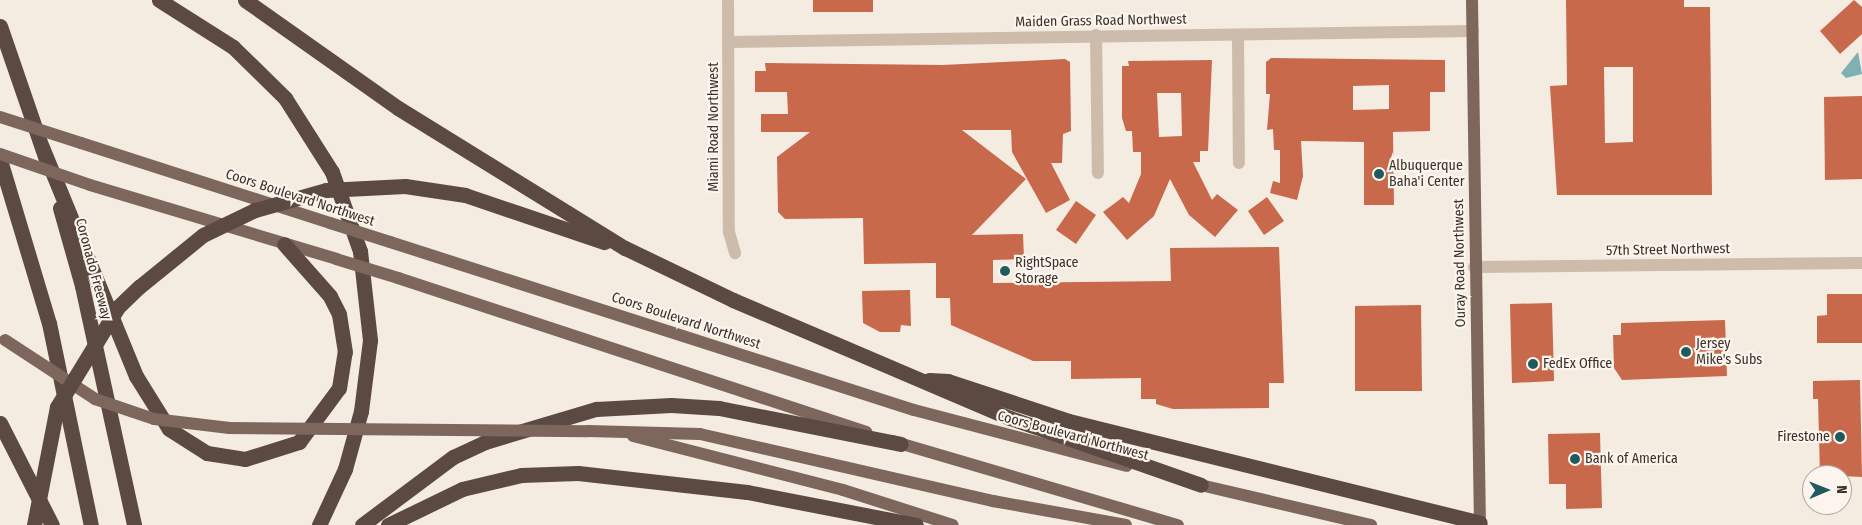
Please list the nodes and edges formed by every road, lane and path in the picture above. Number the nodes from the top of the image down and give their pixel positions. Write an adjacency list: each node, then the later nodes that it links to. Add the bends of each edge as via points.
1 (159, 0): 32 (highway, via 233,47 285,98 332,172 360,251 370,340 362,403 345,469)
2 (245, 0): 17 (highway, via 398,108)
3 (728, 0): 9 (street, Miami Road Northwest)
4 (1472, 0): 6 (main road, Ouray Road Northwest)
5 (0, 26): 11 (highway, Coronado Freeway)
6 (1473, 31): 8 (street, Maiden Grass Road Northwest); 20 (main road, Ouray Road Northwest)
7 (1096, 35): 8 (street, Maiden Grass Road Northwest); 9 (street, Maiden Grass Road Northwest); 15 (street)
8 (1238, 35): 14 (street)
9 (729, 42): 18 (street, Miami Road Northwest, via 729,232)
10 (0, 117): 26 (main road, Coors Boulevard Northwest, bridge, via 914,410)
11 (42, 147): 16 (highway, via 140,383 169,429 207,453 245,459 299,442 338,388 345,352 339,314 330,296); 31 (highway, Coronado Freeway, via 82,286)
12 (0, 154): 16 (main road, bridge)
13 (0, 160): 30 (highway, via 50,324)
14 (1239, 163)
15 (1098, 173)
16 (284, 244): 25 (main road, bridge, via 398,278)
17 (625, 248): 22 (highway); 28 (highway, bridge, via 465,195 405,186 326,190 254,210 203,235 118,307 57,407)
18 (735, 252)
19 (1862, 263): 20 (street, 57th Street Northwest)
20 (1474, 267): 27 (main road, Ouray Road Northwest)
21 (2, 337): 24 (main road, bridge, via 95,399 154,419 229,428)
22 (917, 380): 26 (highway, via 1010,418); 27 (highway, via 948,381 1069,421)
23 (0, 423): 29 (highway)
24 (611, 431): 36 (main road, via 843,490); 37 (main road, via 700,434 993,501)
25 (900, 444): 33 (highway, via 719,408 671,405 596,409 485,442 454,457); 38 (main road)
26 (1201, 485): 39 (main road, Coors Boulevard Northwest)
27 (1485, 524)
28 (34, 525)
29 (52, 525)
30 (91, 525)
31 (134, 525)
32 (319, 525)
33 (362, 525)
34 (388, 525): 35 (highway, via 462,489 521,475 578,473 747,492)
35 (916, 525)
36 (953, 525)
37 (1126, 525)
38 (1178, 525)
39 (1371, 525)

